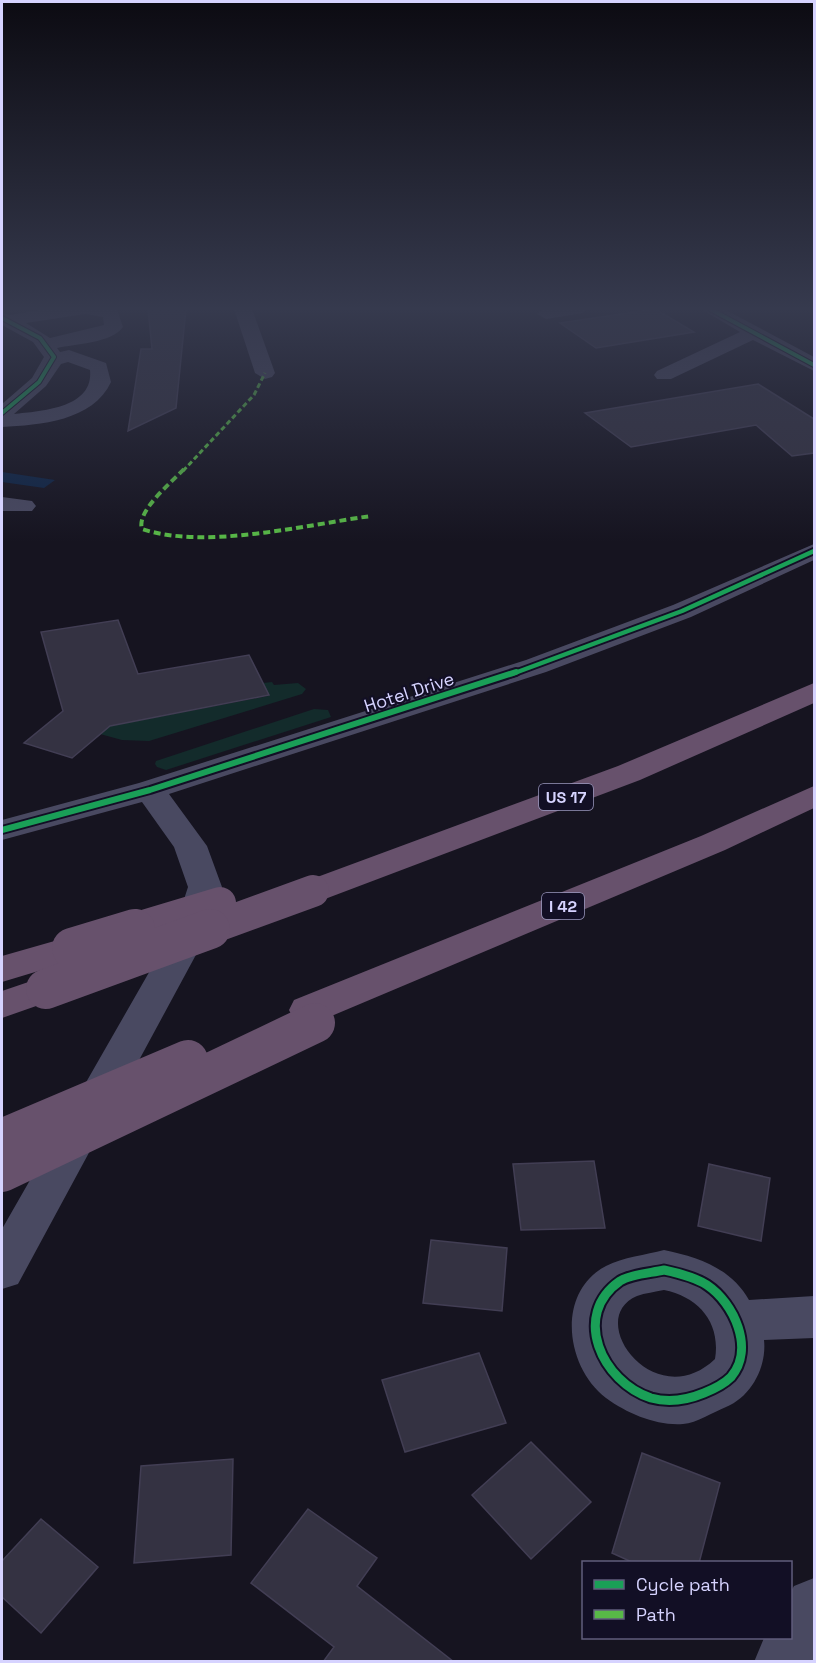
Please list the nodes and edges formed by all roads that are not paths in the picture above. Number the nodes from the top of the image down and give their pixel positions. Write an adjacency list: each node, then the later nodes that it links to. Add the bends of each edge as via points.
1 (36, 387): 3 (street)
2 (99, 387): 4 (street, via 93,397 59,413)
3 (2, 413)
4 (2, 421)
5 (814, 551): 7 (street, Hotel Drive, via 682,611 536,666)
6 (814, 692): 10 (highway, US 17, via 548,805)
7 (150, 790): 9 (street, Hotel Drive); 16 (street, via 190,846 206,887 193,927)
8 (814, 796): 13 (highway, I 42)
9 (2, 830)
10 (316, 882): 11 (highway, bridge); 12 (highway, bridge)
11 (2, 969)
12 (2, 1005)
13 (312, 1016): 14 (highway, bridge); 15 (highway, bridge)
14 (2, 1138)
15 (2, 1172)
16 (2, 1270)
17 (814, 1317): 18 (street)
18 (737, 1321)
19 (814, 1609): 20 (street)
20 (782, 1662)

